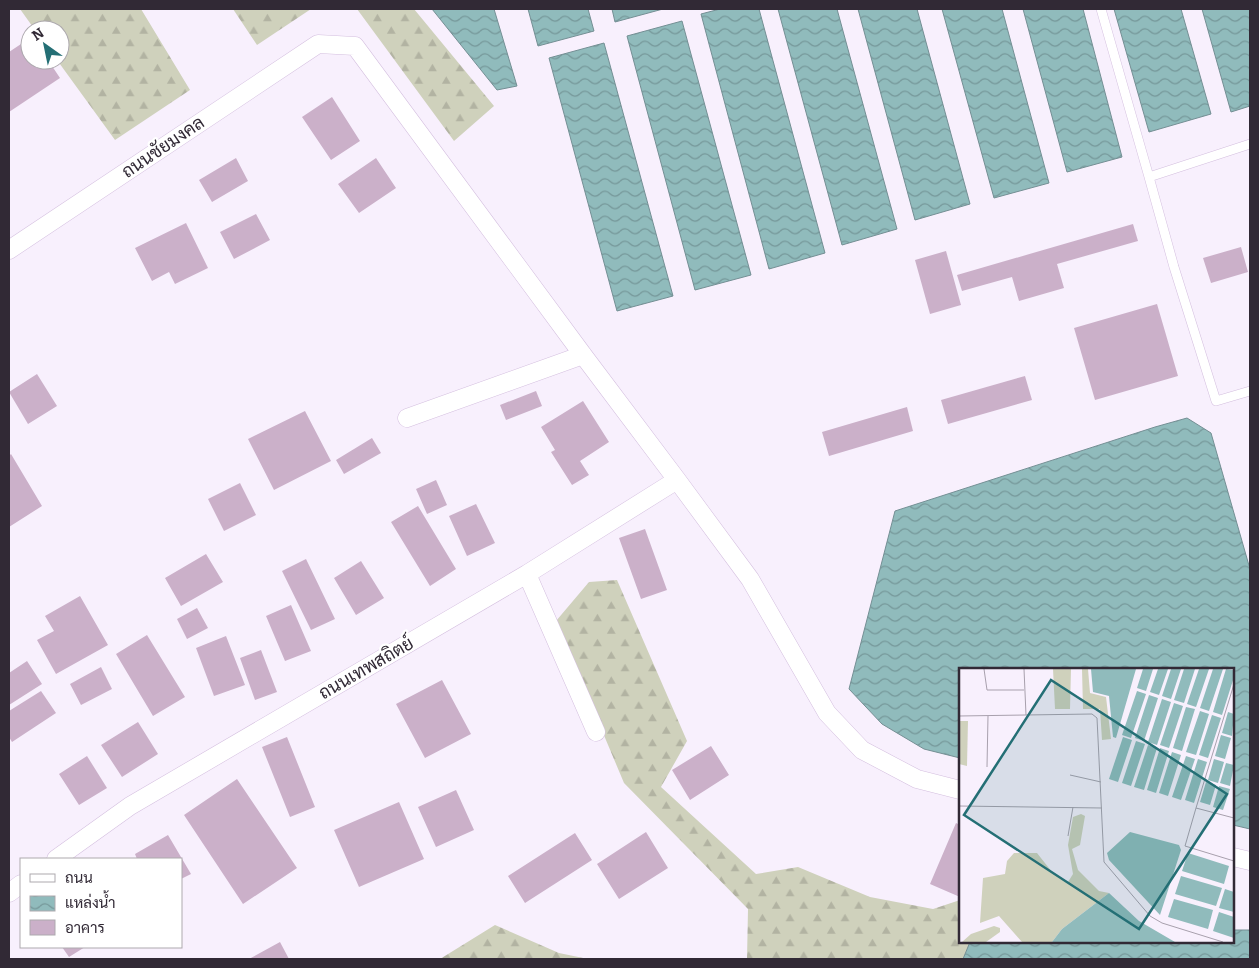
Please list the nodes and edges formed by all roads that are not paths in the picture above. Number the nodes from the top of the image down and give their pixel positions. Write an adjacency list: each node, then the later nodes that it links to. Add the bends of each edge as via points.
1 (1101, 9): 3 (lane)
2 (1250, 144): 3 (lane)
3 (1149, 177): 6 (lane, via 1216,401)
4 (9, 250): 5 (street, ถนนชัยมงคล, via 318,44 355,46)
5 (583, 355): 7 (street); 8 (street)
6 (1250, 391)
7 (407, 418)
8 (677, 480): 9 (street, ถนนเทพสถิตย์); 11 (street, via 750,579 826,713 862,750 917,779)
9 (527, 574): 10 (street); 13 (street, ถนนเทพสถิตย์, via 130,806)
10 (596, 732)
11 (959, 790)
12 (1234, 857): 14 (street)
13 (57, 858)
14 (1250, 862)
15 (20, 885): 16 (street)
16 (9, 893)

